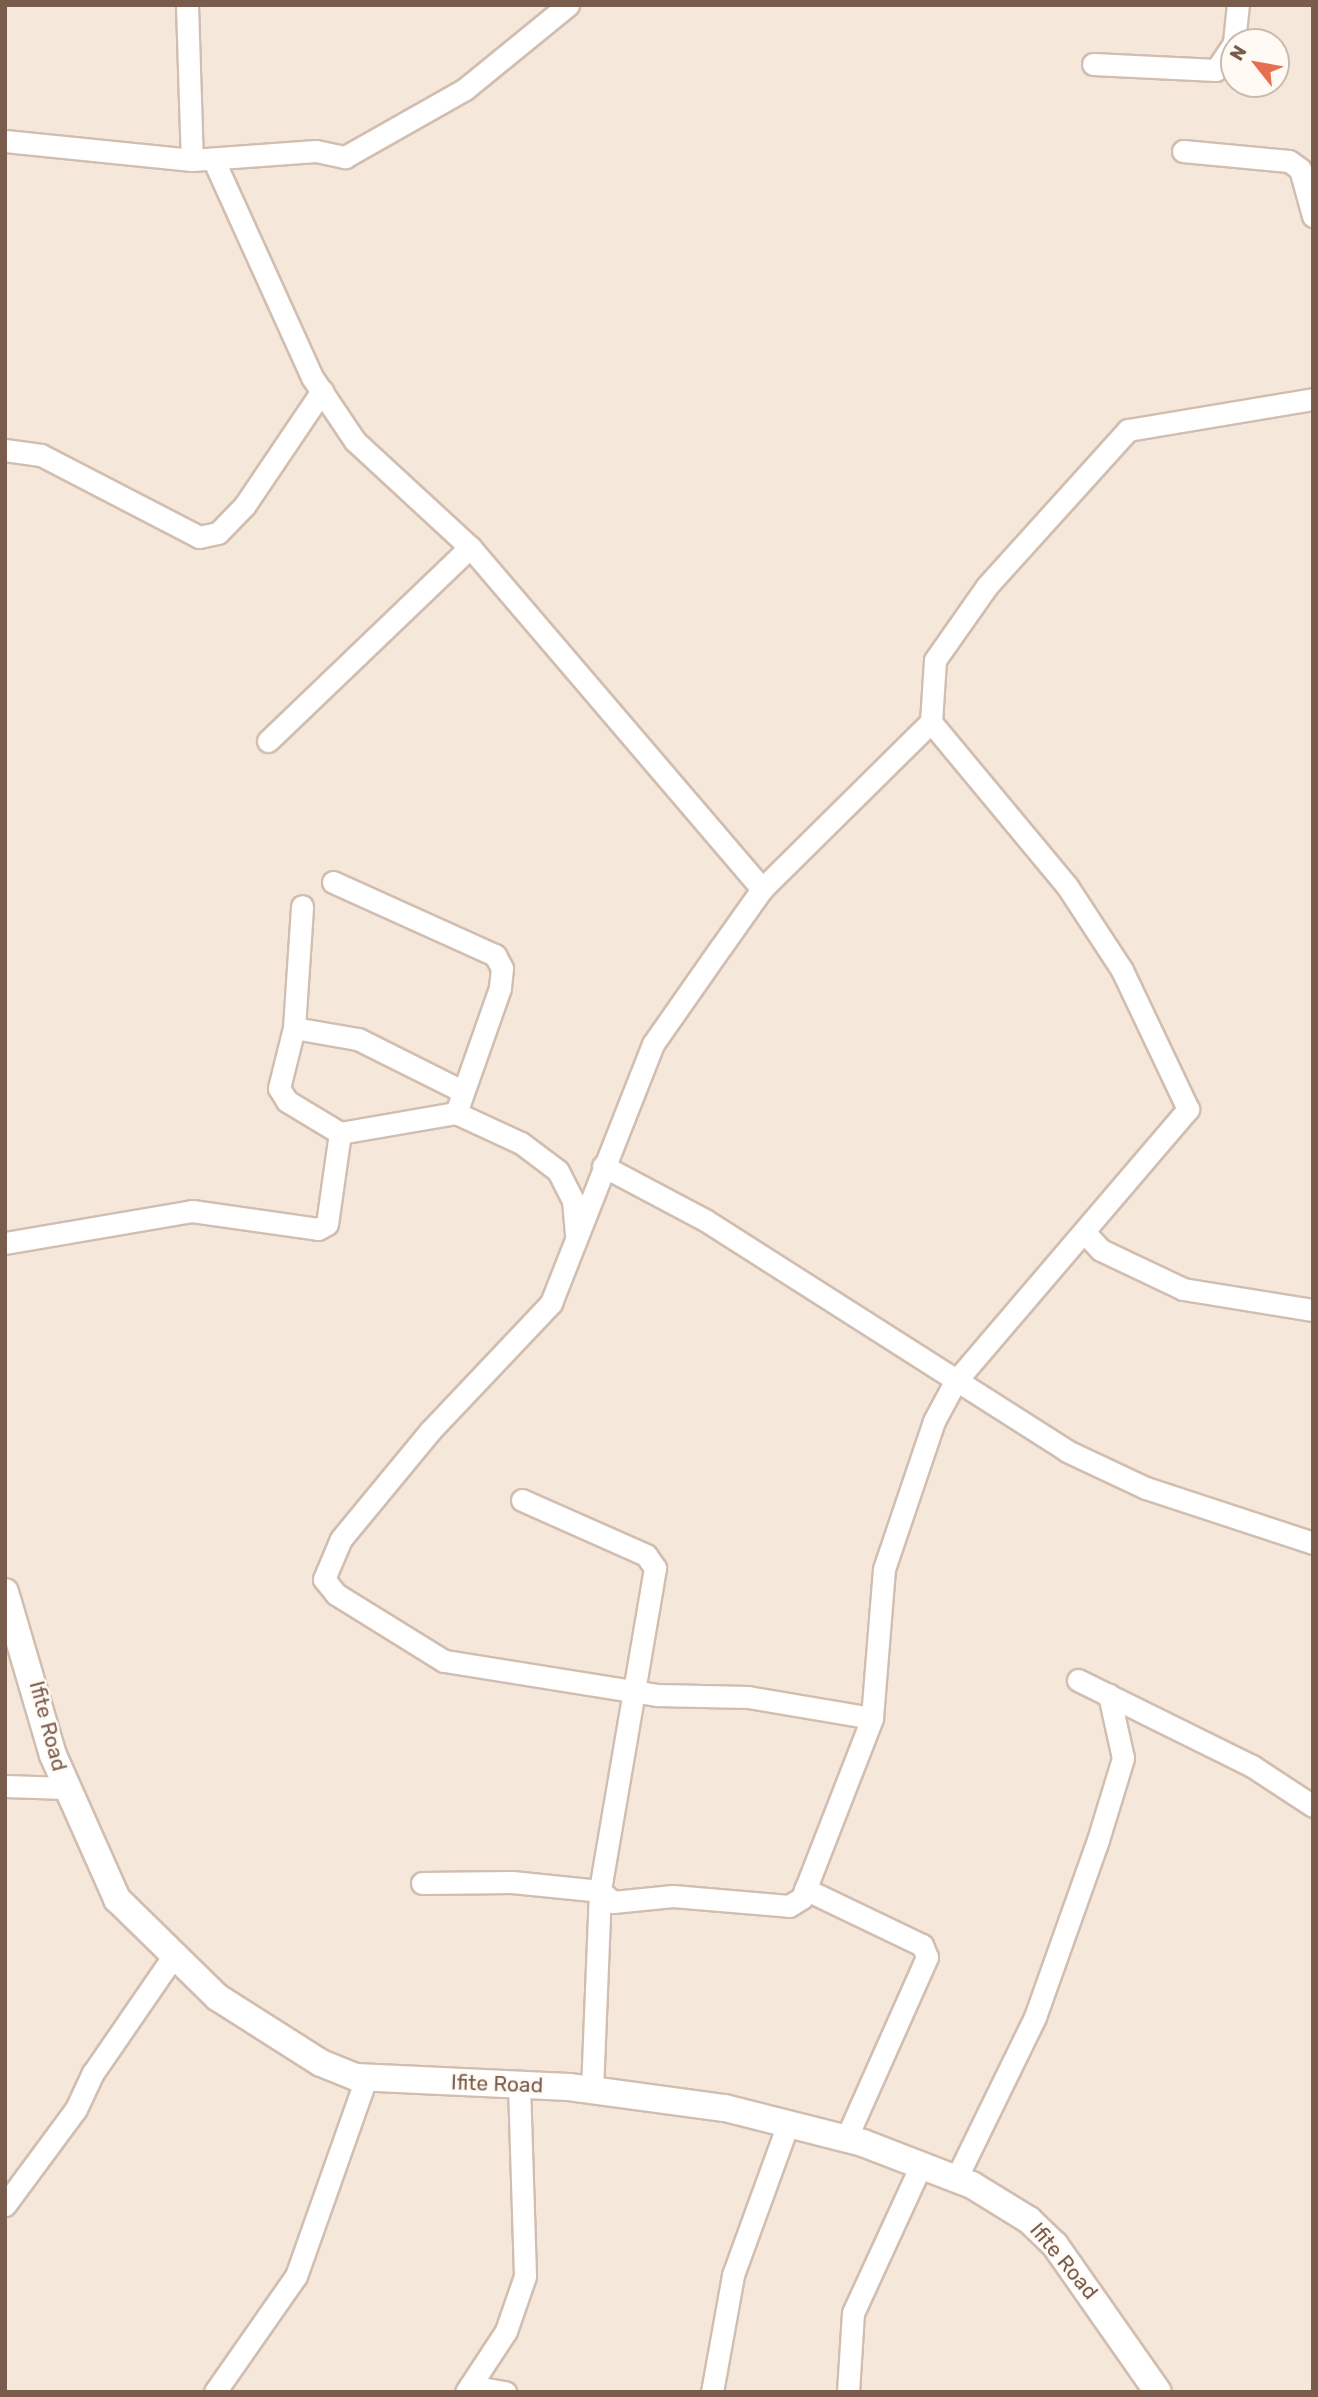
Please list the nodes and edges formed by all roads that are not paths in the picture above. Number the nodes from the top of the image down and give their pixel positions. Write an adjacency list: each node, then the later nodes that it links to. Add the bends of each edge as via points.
1 (187, 5): 9 (street)
2 (568, 5): 9 (street, via 465,89 359,153)
3 (1238, 5): 4 (street)
4 (1236, 28)
5 (1093, 64): 6 (street, via 1216,70)
6 (1220, 64)
7 (5, 141): 9 (street)
8 (1183, 151): 10 (street, via 1289,161 1300,169)
9 (203, 160): 11 (street)
10 (1313, 216)
11 (322, 391): 13 (street, via 245,505 218,533 199,537 41,455); 14 (street, via 355,441)
12 (1313, 399): 15 (street, via 1128,430 958,625 935,660)
13 (5, 450)
14 (470, 547): 16 (street); 18 (street)
15 (931, 722): 18 (street); 25 (street, via 1088,917 1122,970 1188,1109)
16 (268, 741)
17 (333, 882): 21 (street, via 495,954 502,968 500,988)
18 (762, 889): 24 (street, via 653,1044)
19 (302, 906): 20 (street)
20 (294, 1028): 21 (street, via 358,1039); 23 (street, via 279,1088 287,1101)
21 (463, 1091): 22 (street)
22 (456, 1113): 23 (street); 27 (street, via 521,1143 558,1171 573,1200)
23 (341, 1133): 26 (street, via 327,1224 318,1229 192,1211)
24 (603, 1166): 27 (street); 29 (street, via 705,1220)
25 (1084, 1232): 28 (street, via 1101,1250 1183,1289); 29 (street)
26 (5, 1243)
27 (576, 1246): 34 (street, via 551,1303 357,1519 326,1564 324,1578 335,1594 444,1661)
28 (1313, 1310)
29 (955, 1382): 31 (street, via 1067,1451 1146,1488); 36 (street, via 934,1422 884,1569)
30 (522, 1500): 34 (street, via 652,1562)
31 (1313, 1543)
32 (5, 1592): 38 (street, Ifite Road)
33 (1078, 1680): 35 (street)
34 (638, 1691): 36 (street, via 748,1697); 42 (street)
35 (1109, 1695): 39 (street, via 1252,1766); 50 (street, via 1122,1758 1098,1840 1035,2017)
36 (872, 1718): 41 (street)
37 (5, 1786): 38 (street)
38 (66, 1788): 43 (street, Ifite Road, via 117,1899)
39 (1313, 1806)
40 (422, 1883): 42 (street)
41 (805, 1889): 42 (street, via 789,1906 673,1896 613,1902); 48 (street, via 922,1945 928,1957)
42 (600, 1891): 46 (street)
43 (172, 1958): 44 (street, Ifite Road, via 286,2043); 51 (street, via 69,2120)
44 (366, 2078): 45 (street, Ifite Road); 53 (street, via 296,2276)
45 (519, 2085): 46 (street, Ifite Road); 52 (street, via 525,2276 506,2331)
46 (592, 2091): 47 (street, Ifite Road, via 725,2108)
47 (788, 2124): 48 (street, Ifite Road); 55 (street, via 733,2275)
48 (846, 2138): 49 (street, Ifite Road)
49 (920, 2165): 50 (street, Ifite Road); 56 (street, via 853,2313)
50 (956, 2179): 57 (street, Ifite Road, via 1029,2220 1055,2245)
51 (5, 2205)
52 (468, 2389): 54 (street)
53 (215, 2392)
54 (505, 2392)
55 (712, 2392)
56 (848, 2392)
57 (1158, 2392)

